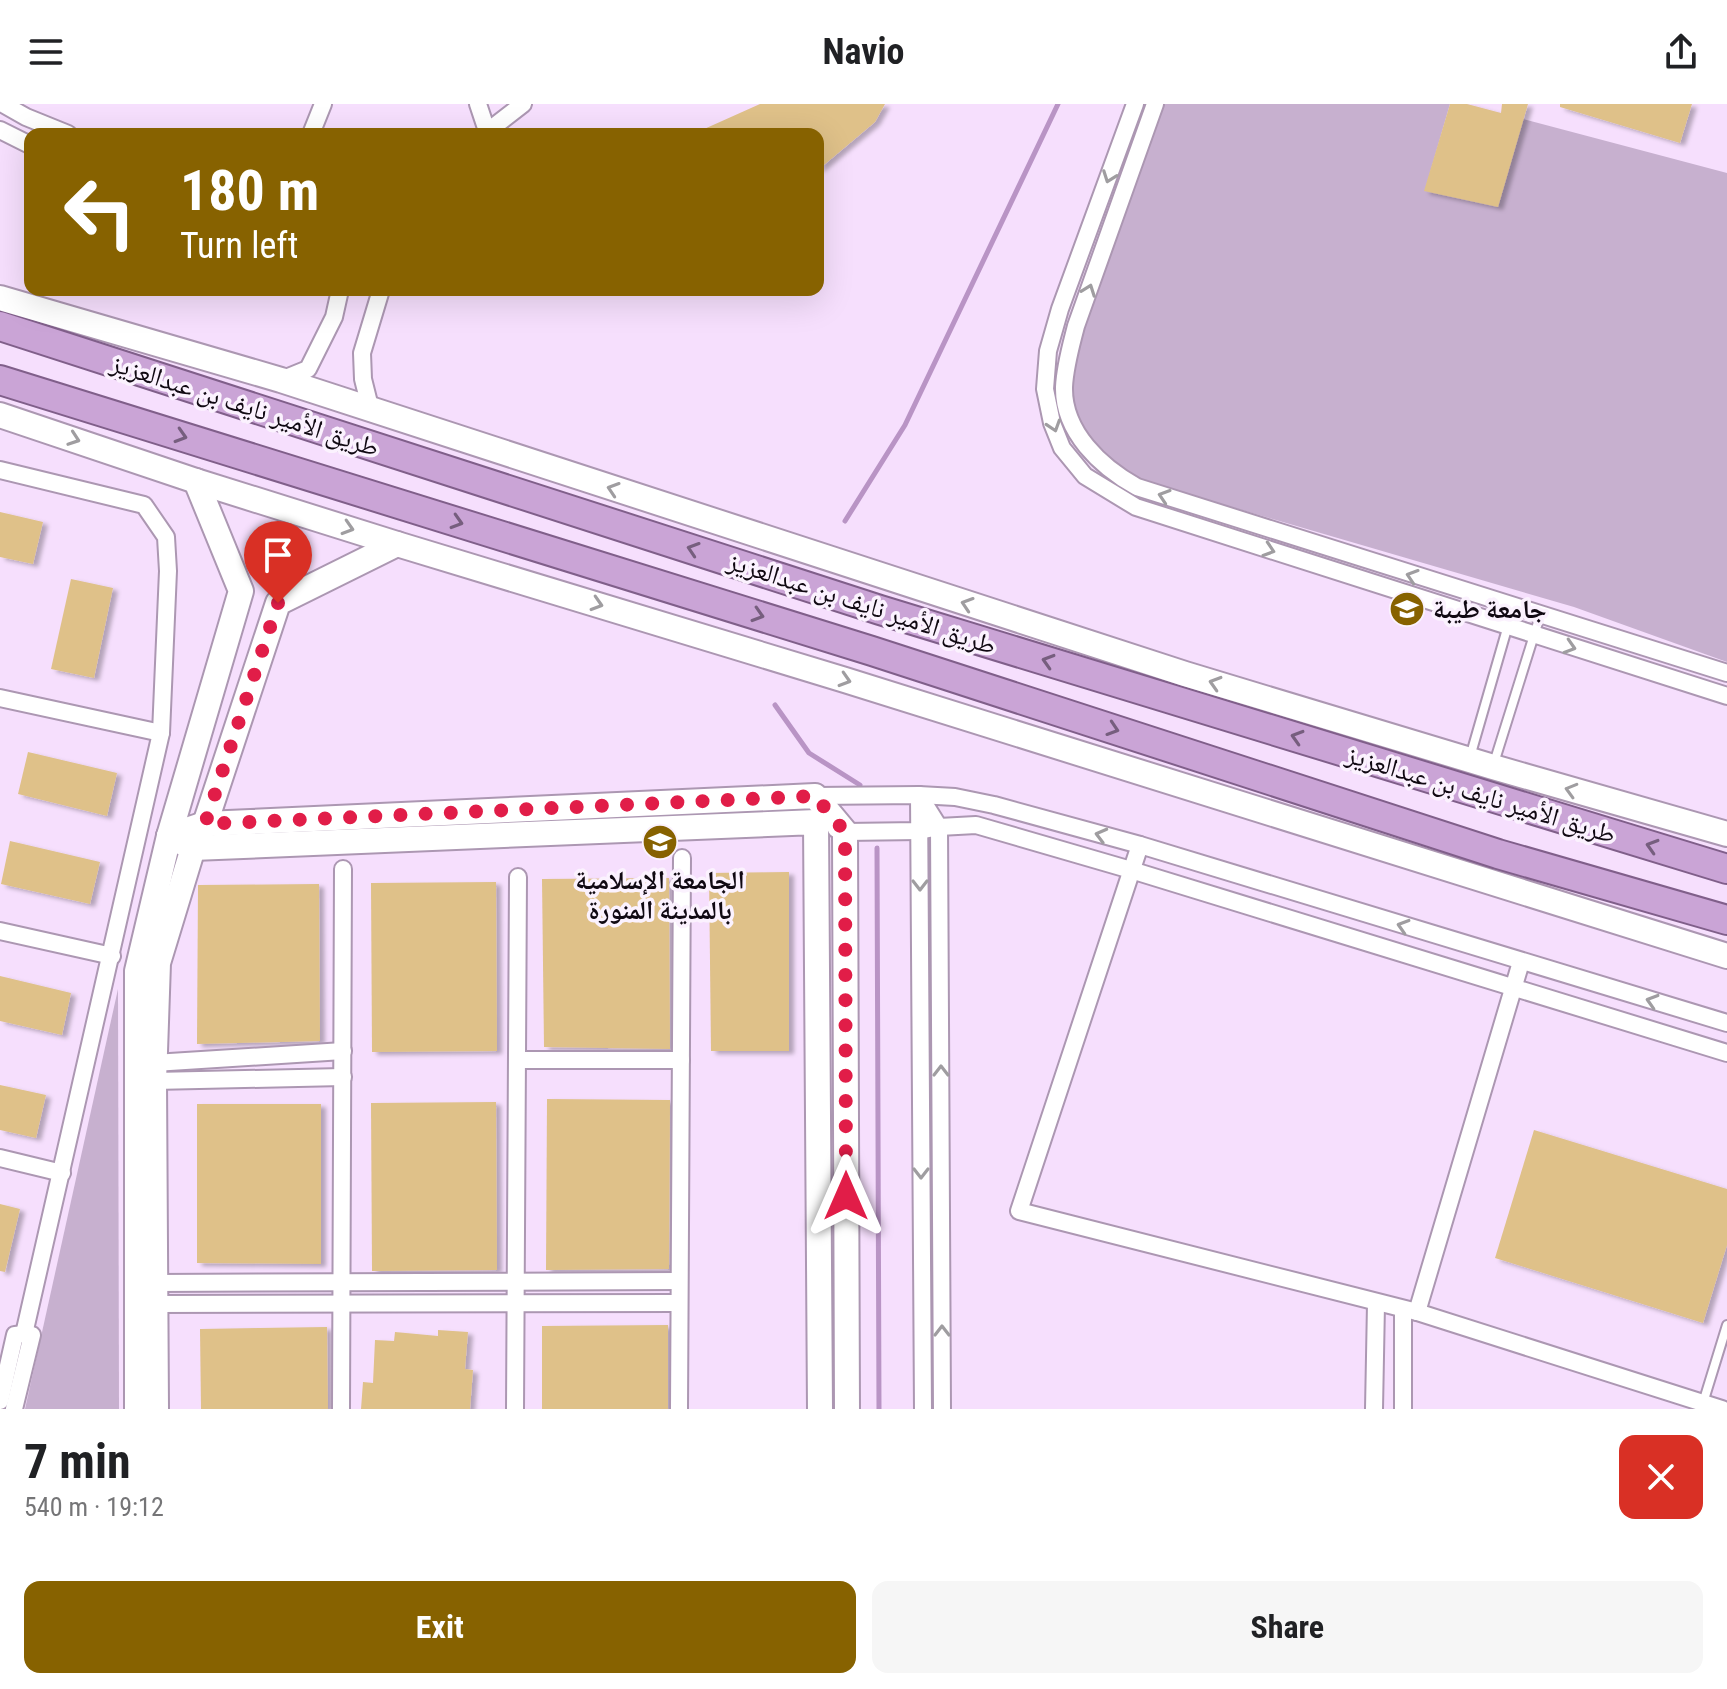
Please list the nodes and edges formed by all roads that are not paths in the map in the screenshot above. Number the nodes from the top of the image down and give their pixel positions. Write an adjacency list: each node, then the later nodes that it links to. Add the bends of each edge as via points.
1 (3, 104): 7 (street)
2 (323, 104): 8 (street)
3 (478, 104): 9 (street)
4 (523, 104): 10 (street)
5 (1135, 104): 28 (street, one-way to 28, via 1048,351 1045,389 1062,448 1085,476 1136,507)
6 (1155, 104): 26 (street, one-way to 6, via 1137,487 1091,452 1073,425 1064,391 1066,364)
7 (53, 128)
8 (313, 128)
9 (487, 128)
10 (493, 128)
11 (0, 130): 12 (street)
12 (24, 142)
13 (339, 296): 18 (street, via 308,369)
14 (379, 296): 19 (street, via 362,353)
15 (0, 298): 18 (main road)
16 (0, 326): 51 (highway, طريق الأمير نايف بن عبدالعزيز, one-way to 16, via 880,610)
17 (0, 380): 48 (highway, طريق الأمير نايف بن عبدالعزيز, one-way to 48, via 872,651)
18 (281, 380): 19 (main road)
19 (371, 411): 34 (main road, one-way to 19, via 1185,674)
20 (0, 412): 22 (main road, one-way to 22)
21 (0, 470): 33 (street, via 144,505 166,537)
22 (196, 481): 23 (main road, one-way to 23); 24 (main road)
23 (397, 544): 25 (main road); 38 (main road, one-way to 38)
24 (241, 591): 25 (main road); 45 (main road)
25 (278, 603): 40 (main road)
26 (1513, 608): 27 (street); 28 (lane)
27 (1540, 616): 29 (lane); 30 (street)
28 (1509, 628): 29 (street); 34 (lane)
29 (1533, 636): 31 (street, one-way to 31); 35 (lane)
30 (1727, 673)
31 (1727, 696)
32 (0, 698): 33 (street)
33 (161, 733): 56 (street)
34 (1469, 760): 35 (main road)
35 (1493, 767): 44 (main road, one-way to 35)
36 (919, 795): 37 (street); 41 (street); 42 (street); 46 (street, one-way to 36, via 994,805)
37 (815, 796): 39 (street); 40 (main road); 43 (main road)
38 (1288, 817): 48 (main road); 57 (main road)
39 (816, 822): 43 (street); 47 (main road); 88 (main road)
40 (205, 824): 45 (main road); 47 (main road)
41 (939, 827): 42 (street); 52 (street, via 976,825); 91 (street, one-way to 41)
42 (919, 831): 43 (street); 90 (street, one-way to 90)
43 (845, 832): 89 (main road)
44 (1727, 834)
45 (169, 836): 47 (main road); 83 (main road, via 137,971)
46 (1140, 845): 52 (street); 58 (street, one-way to 46)
47 (193, 848): 65 (main road, via 158,963)
48 (1498, 854): 54 (highway, طريق الأمير نايف بن عبدالعزيز)
49 (682, 858): 64 (street)
50 (343, 869): 61 (street)
51 (1727, 869)
52 (1131, 870): 59 (street); 75 (street, via 1019,1211)
53 (518, 877): 63 (street)
54 (1727, 920)
55 (0, 931): 56 (street)
56 (112, 956): 68 (street)
57 (1727, 956)
58 (1521, 962): 59 (street); 60 (street, one-way to 58)
59 (1515, 988): 62 (street); 77 (street)
60 (1727, 1023)
61 (343, 1051): 65 (street); 66 (street)
62 (1727, 1053)
63 (517, 1060): 64 (street); 71 (street)
64 (681, 1060): 70 (street)
65 (154, 1072): 66 (street); 72 (main road)
66 (343, 1077): 69 (street)
67 (0, 1158): 68 (street)
68 (62, 1173): 79 (street)
69 (343, 1281): 71 (street); 72 (street); 76 (street)
70 (679, 1281): 71 (street); 73 (street)
71 (515, 1283): 74 (street)
72 (155, 1294): 76 (street); 84 (main road)
73 (679, 1303): 74 (street); 87 (street)
74 (515, 1304): 76 (street); 86 (street)
75 (1376, 1304): 77 (street); 92 (street)
76 (343, 1305): 85 (street)
77 (1410, 1311): 81 (street); 93 (street)
78 (1727, 1325): 81 (lane)
79 (24, 1334): 80 (street, via 15,1335); 82 (street, via 32,1335)
80 (1, 1395)
81 (1703, 1403): 94 (street)
82 (14, 1409)
83 (137, 1409)
84 (156, 1409)
85 (341, 1409)
86 (515, 1409)
87 (679, 1409)
88 (820, 1409)
89 (847, 1409)
90 (923, 1409)
91 (942, 1409)
92 (1374, 1409)
93 (1403, 1409)
94 (1722, 1409)

